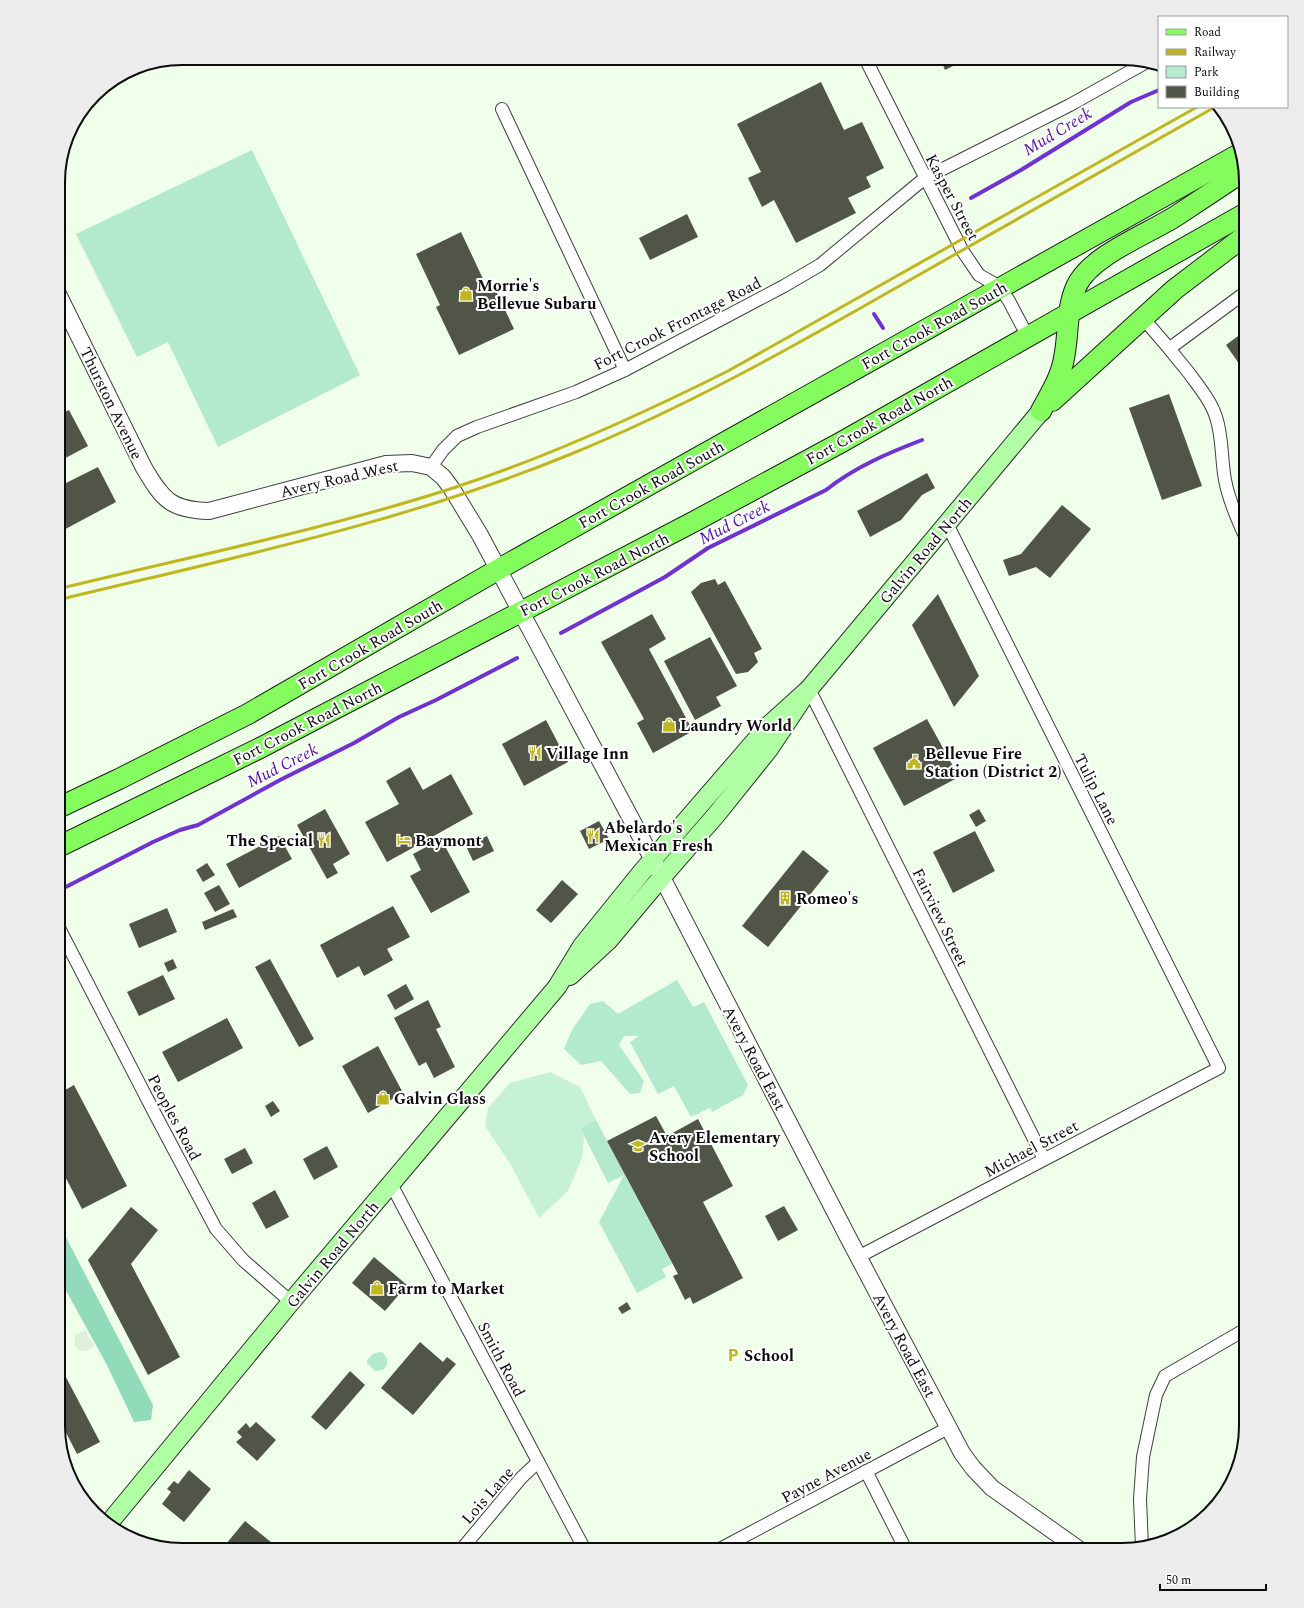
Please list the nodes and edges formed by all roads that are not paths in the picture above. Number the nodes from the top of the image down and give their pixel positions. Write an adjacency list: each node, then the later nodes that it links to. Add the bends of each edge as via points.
1 (868, 65): 6 (street, Kasper Street)
2 (1139, 66): 6 (street, Fort Crook Frontage Road, via 1070,105)
3 (502, 109): 16 (street)
4 (1236, 156): 9 (main road, Fort Crook Road South)
5 (1239, 175): 12 (main road, via 1094,264 1076,286)
6 (925, 178): 9 (street, Kasper Street, via 973,267 979,275); 16 (street, Fort Crook Frontage Road, via 820,265)
7 (1239, 217): 12 (main road, Fort Crook Road North)
8 (1239, 240): 13 (main road, via 1175,288)
9 (1000, 288): 14 (street, Kasper Street); 22 (main road, Fort Crook Road South)
10 (1239, 297): 15 (street)
11 (65, 308): 19 (street, Thurston Avenue)
12 (1068, 314): 14 (main road, Fort Crook Road North); 17 (main road, via 1064,358 1057,381)
13 (1142, 317): 15 (street); 17 (main road)
14 (1028, 337): 23 (main road, Fort Crook Road North, via 698,520)
15 (1170, 348): 20 (street, via 1214,411 1220,432 1227,491)
16 (625, 370): 18 (street, Fort Crook Frontage Road, via 576,392 457,436)
17 (1041, 411): 21 (main road, Galvin Road North)
18 (431, 467): 19 (street, Avery Road West, via 412,463 386,464 209,511 182,508 169,501 156,488); 22 (street, via 443,477 457,496)
19 (144, 468)
20 (1239, 523)
21 (947, 524): 24 (main road, Galvin Road North); 31 (street, Tulip Lane)
22 (499, 569): 23 (street, Avery Road East); 25 (main road, Fort Crook Road South, via 248,714)
23 (522, 611): 26 (main road, Fort Crook Road North, via 236,760); 27 (street, Avery Road East)
24 (809, 689): 27 (main road, Galvin Road North, via 768,726); 28 (main road, Galvin Road North, via 769,749); 32 (street, Fairview Street)
25 (65, 805)
26 (65, 844)
27 (653, 860): 28 (street, Avery Road East); 30 (main road, Galvin Road North, via 582,946)
28 (662, 878): 30 (main road, Galvin Road North, via 608,941); 34 (street, Avery Road East)
29 (65, 940): 35 (street, Peoples Road, via 216,1229 243,1260)
30 (557, 987): 33 (main road, Galvin Road North)
31 (1219, 1068): 32 (street, Michael Street)
32 (1044, 1159): 34 (street, Michael Street)
33 (391, 1184): 35 (main road, Galvin Road North); 38 (street, Smith Road)
34 (858, 1257): 37 (street, Avery Road East)
35 (291, 1302): 40 (main road, Galvin Road North)
36 (1239, 1333): 41 (street, via 1165,1376 1156,1395 1143,1457 1140,1499)
37 (948, 1428): 39 (street, Payne Avenue); 46 (street, Avery Road East, via 973,1468 992,1488)
38 (538, 1462): 42 (street, Lois Lane, via 521,1478); 43 (street, Smith Road)
39 (866, 1472): 44 (street, Payne Avenue); 45 (street)
40 (112, 1520)
41 (1142, 1541)
42 (467, 1543)
43 (581, 1543)
44 (731, 1543)
45 (902, 1543)
46 (1070, 1543)

